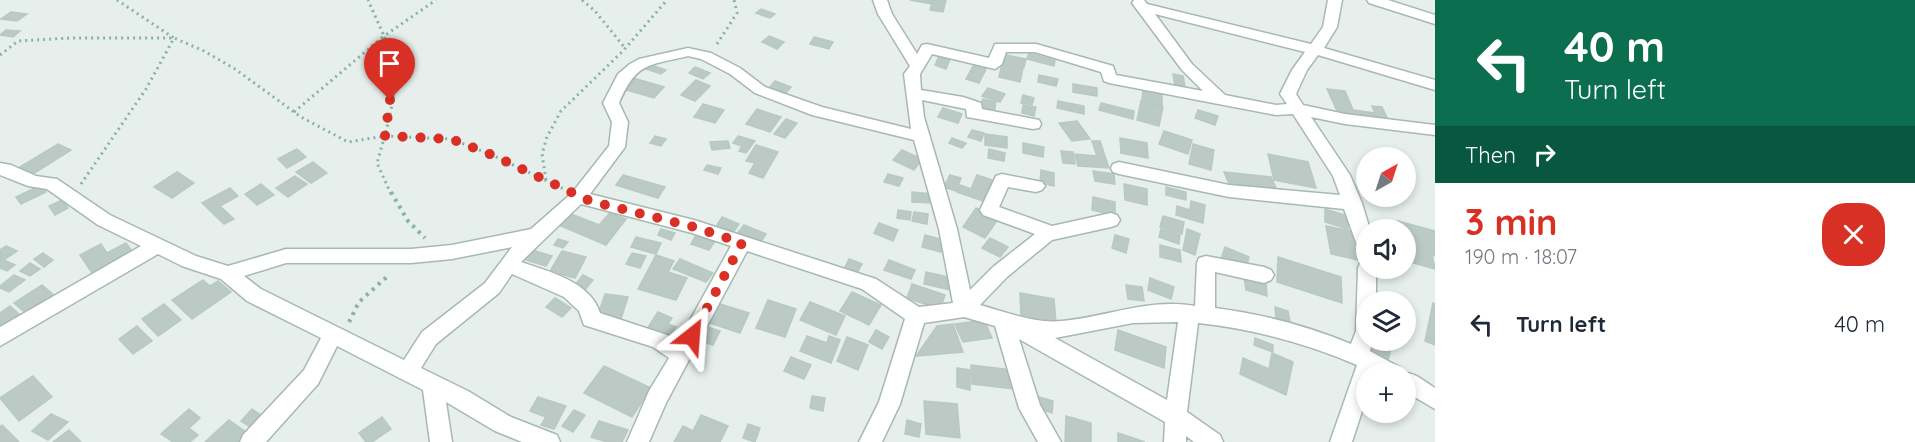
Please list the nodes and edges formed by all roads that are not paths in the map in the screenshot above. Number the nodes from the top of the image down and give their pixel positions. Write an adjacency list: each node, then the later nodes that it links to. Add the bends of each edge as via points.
1 (880, 0): 7 (street)
2 (1335, 0): 6 (street, via 1335,16)
3 (1374, 0): 5 (street)
4 (1139, 3): 6 (street); 10 (street, via 1187,67)
5 (1435, 20)
6 (1316, 50): 8 (street); 11 (street, via 1302,65 1288,94)
7 (918, 67): 9 (street, via 912,74); 10 (street, via 927,48 995,64 1000,47 1036,48 1108,69 1108,78)
8 (1435, 85)
9 (915, 94): 12 (street, via 963,102 975,107 973,113); 14 (street)
10 (1221, 100): 11 (street, via 1276,110)
11 (1298, 109): 13 (street); 19 (street, via 1341,175)
12 (1033, 124)
13 (1435, 130)
14 (922, 137): 18 (street, via 818,111 760,90 735,71 706,56 688,52 644,62 623,77 611,103 620,122 617,147); 30 (street, via 948,229)
15 (1119, 168): 19 (street, via 1229,191)
16 (0, 169): 25 (street, via 34,182 51,183 104,220)
17 (1036, 186): 22 (street, via 1002,180 989,210)
18 (578, 197): 23 (street); 24 (street)
19 (1353, 203): 20 (street)
20 (1358, 219)
21 (1111, 220): 22 (street)
22 (1052, 232): 30 (street, via 1000,272)
23 (538, 234): 26 (street); 27 (street, via 452,252 411,256 286,256)
24 (742, 243): 32 (street, via 869,284); 36 (street)
25 (157, 246): 27 (street); 35 (street)
26 (508, 265): 36 (street, via 536,274 584,300 591,319 660,341); 39 (street, via 492,288 429,338)
27 (228, 274): 34 (street, via 254,296)
28 (1264, 274): 31 (street, via 1206,263)
29 (1367, 279): 37 (street)
30 (964, 309): 32 (street); 33 (street)
31 (1197, 314): 33 (street, via 1134,315 1053,330); 37 (street, via 1287,331); 43 (street)
32 (916, 316): 48 (street, via 888,404)
33 (1003, 320): 43 (street); 49 (street, via 1030,408)
34 (332, 336): 39 (street); 44 (street, via 310,377)
35 (0, 337)
36 (682, 355): 47 (street)
37 (1364, 358): 38 (street); 52 (street)
38 (1373, 363)
39 (408, 372): 40 (street)
40 (433, 385): 45 (street); 46 (street, via 503,424)
41 (1416, 387): 42 (street)
42 (1435, 399)
43 (1176, 416): 50 (street); 51 (street)
44 (251, 442)
45 (441, 442)
46 (549, 442)
47 (638, 442)
48 (870, 442)
49 (1050, 442)
50 (1174, 442)
51 (1212, 442)
52 (1341, 442)

